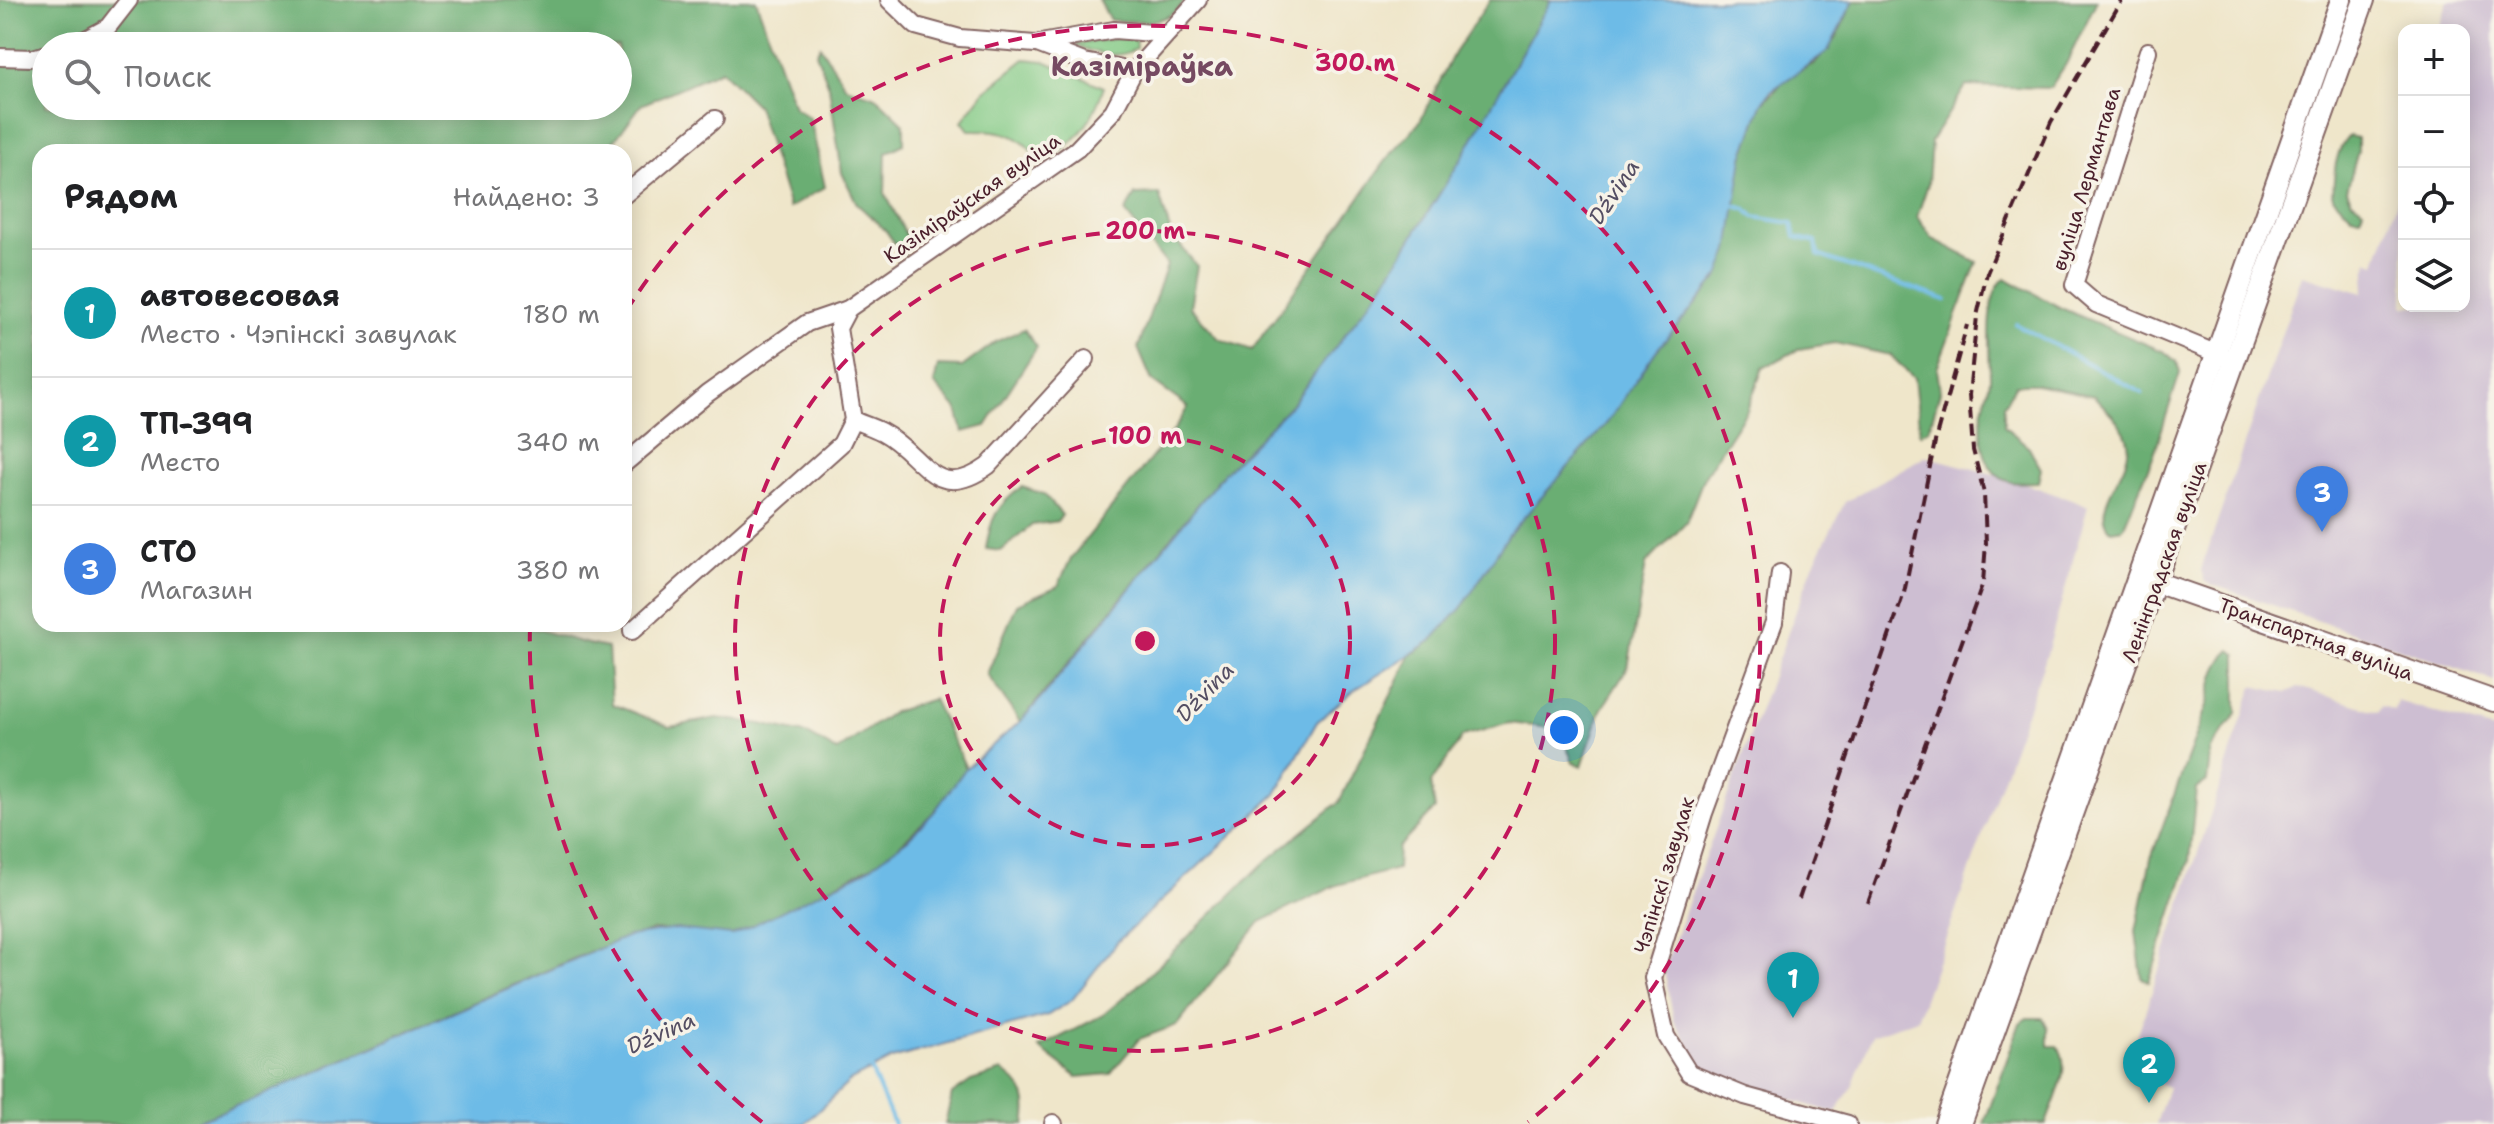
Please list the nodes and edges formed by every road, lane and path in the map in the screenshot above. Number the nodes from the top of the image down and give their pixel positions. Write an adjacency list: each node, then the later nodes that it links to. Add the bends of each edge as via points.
1 (129, 0): 6 (street)
2 (889, 0): 8 (street, via 916,26 960,38)
3 (1198, 0): 7 (street, Казіміраўская вуліца)
4 (2341, 0): 13 (main road, Ленінградская вуліца)
5 (2364, 0): 13 (main road, Ленінградская вуліца)
6 (99, 32)
7 (1165, 34): 8 (street, via 1114,30); 12 (street, Казіміраўская вуліца)
8 (1035, 44): 12 (street, via 1084,62)
9 (2148, 51): 17 (street, вуліца Лермантава, via 2074,285 2096,304)
10 (0, 57): 11 (street)
11 (32, 58)
12 (1134, 71): 16 (street, Казіміраўская вуліца, via 1113,111 1077,149)
13 (2320, 92): 17 (main road, Ленінградская вуліца)
14 (715, 119): 15 (street)
15 (632, 188)
16 (848, 309): 19 (street, via 838,328); 20 (street, Казіміраўская вуліца, via 807,323 707,394)
17 (2228, 358): 22 (main road, Ленінградская вуліца)
18 (1086, 359): 19 (street, via 969,480 950,482 933,474 884,432)
19 (853, 420): 23 (street, via 841,444)
20 (632, 457)
21 (1780, 573): 25 (street, Чэпінскі завулак, via 1774,622 1704,813 1653,978 1666,1036 1689,1073 1745,1096)
22 (2148, 579): 24 (main road, Транспартная вуліца); 26 (main road, Ленінградская вуліца, via 2008,938); 27 (main road, Ленінградская вуліца)
23 (632, 631)
24 (2494, 701)
25 (1848, 1124)
26 (1945, 1124)
27 (1961, 1124)

